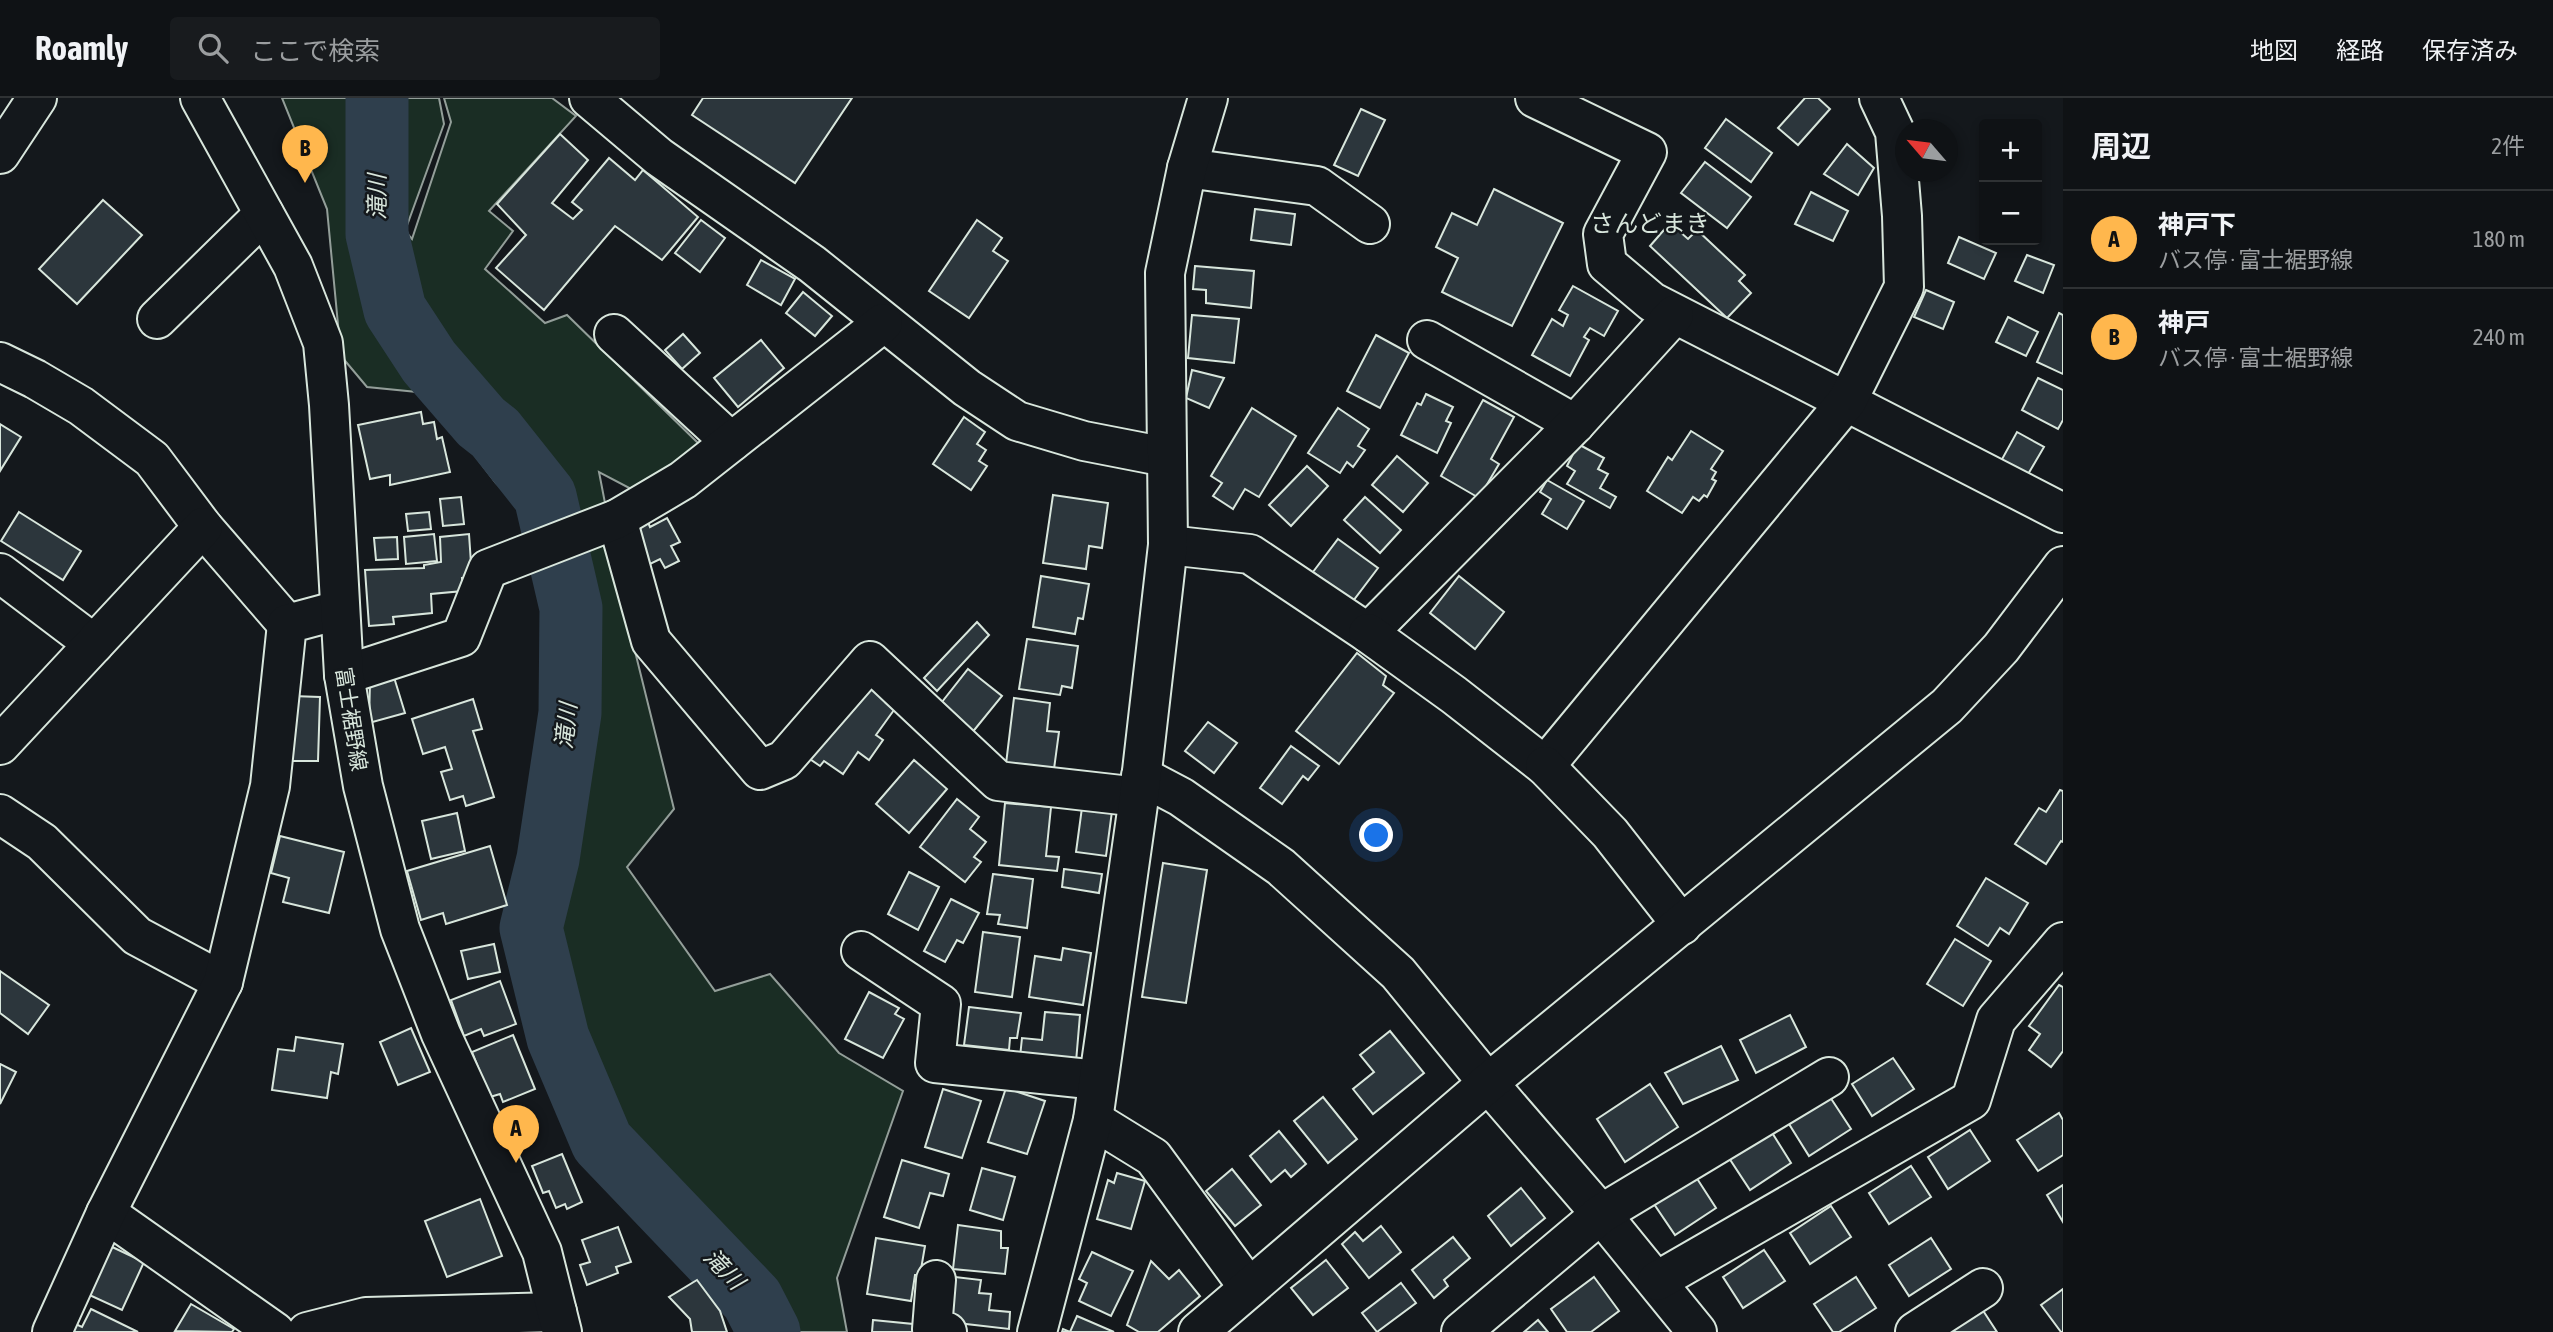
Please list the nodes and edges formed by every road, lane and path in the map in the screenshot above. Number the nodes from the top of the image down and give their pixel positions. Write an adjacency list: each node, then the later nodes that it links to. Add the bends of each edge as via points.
1 (200, 98): 9 (street, 富士裾野線)
2 (589, 98): 13 (street, via 659,157 812,264)
3 (1208, 98): 8 (street)
4 (1535, 98): 11 (street, via 1647,152 1603,234 1607,264)
5 (1879, 98): 17 (street, via 1895,132 1904,287)
6 (24, 103): 7 (street)
7 (0, 154)
8 (1187, 168): 10 (street, via 1317,186); 20 (street, via 1165,273)
9 (264, 214): 12 (street); 27 (street, 富士裾野線, via 293,266 323,343)
10 (1370, 224)
11 (1674, 315): 17 (street); 18 (street)
12 (157, 319)
13 (883, 323): 19 (street); 20 (street, via 1017,421 1084,441)
14 (614, 334): 19 (street)
15 (1427, 340): 18 (street)
16 (0, 362): 23 (street, via 81,406 152,458)
17 (1847, 401): 21 (street); 33 (street)
18 (1575, 424): 29 (street)
19 (732, 442): 22 (street, via 683,481)
20 (1166, 457): 24 (street)
21 (2063, 513)
22 (617, 519): 31 (street, via 488,569 461,637); 34 (street, via 651,641 760,770 784,760 870,661 998,780)
23 (203, 527): 28 (street); 30 (street)
24 (1168, 545): 29 (street, via 1250,554); 34 (street)
25 (2063, 566): 36 (street, via 2001,648 1947,706)
26 (0, 573): 30 (street)
27 (339, 610): 28 (street); 31 (street, 富士裾野線)
28 (287, 624): 39 (street, via 270,786)
29 (1368, 633): 33 (street)
30 (93, 644): 32 (street)
31 (344, 675): 50 (street, 富士裾野線, via 363,786 400,929 441,1034 542,1252)
32 (0, 745)
33 (1545, 766): 36 (street, via 1609,833)
34 (1140, 786): 41 (street); 42 (street, via 1181,797 1281,867 1398,973)
35 (0, 814): 39 (street, via 42,842 137,936)
36 (1682, 925): 42 (street)
37 (2063, 942): 47 (street, via 1996,1020 1971,1100)
38 (861, 951): 41 (street, via 941,1004 935,1063)
39 (223, 982): 44 (street)
40 (1829, 1077): 45 (street)
41 (1098, 1080): 43 (street)
42 (1488, 1083): 45 (street); 49 (street)
43 (1093, 1120): 49 (street, via 1153,1157); 55 (street)
44 (106, 1213): 51 (street); 52 (street)
45 (1601, 1214): 47 (street); 57 (street)
46 (936, 1280): 54 (street, via 932,1329)
47 (1657, 1281): 58 (street)
48 (1983, 1288): 59 (street)
49 (1250, 1289): 56 (street)
50 (560, 1322): 53 (street, via 366,1317)
51 (52, 1332)
52 (275, 1332)
53 (307, 1332)
54 (947, 1332)
55 (1037, 1332)
56 (1198, 1332)
57 (1461, 1332)
58 (1697, 1332)
59 (1915, 1332)

